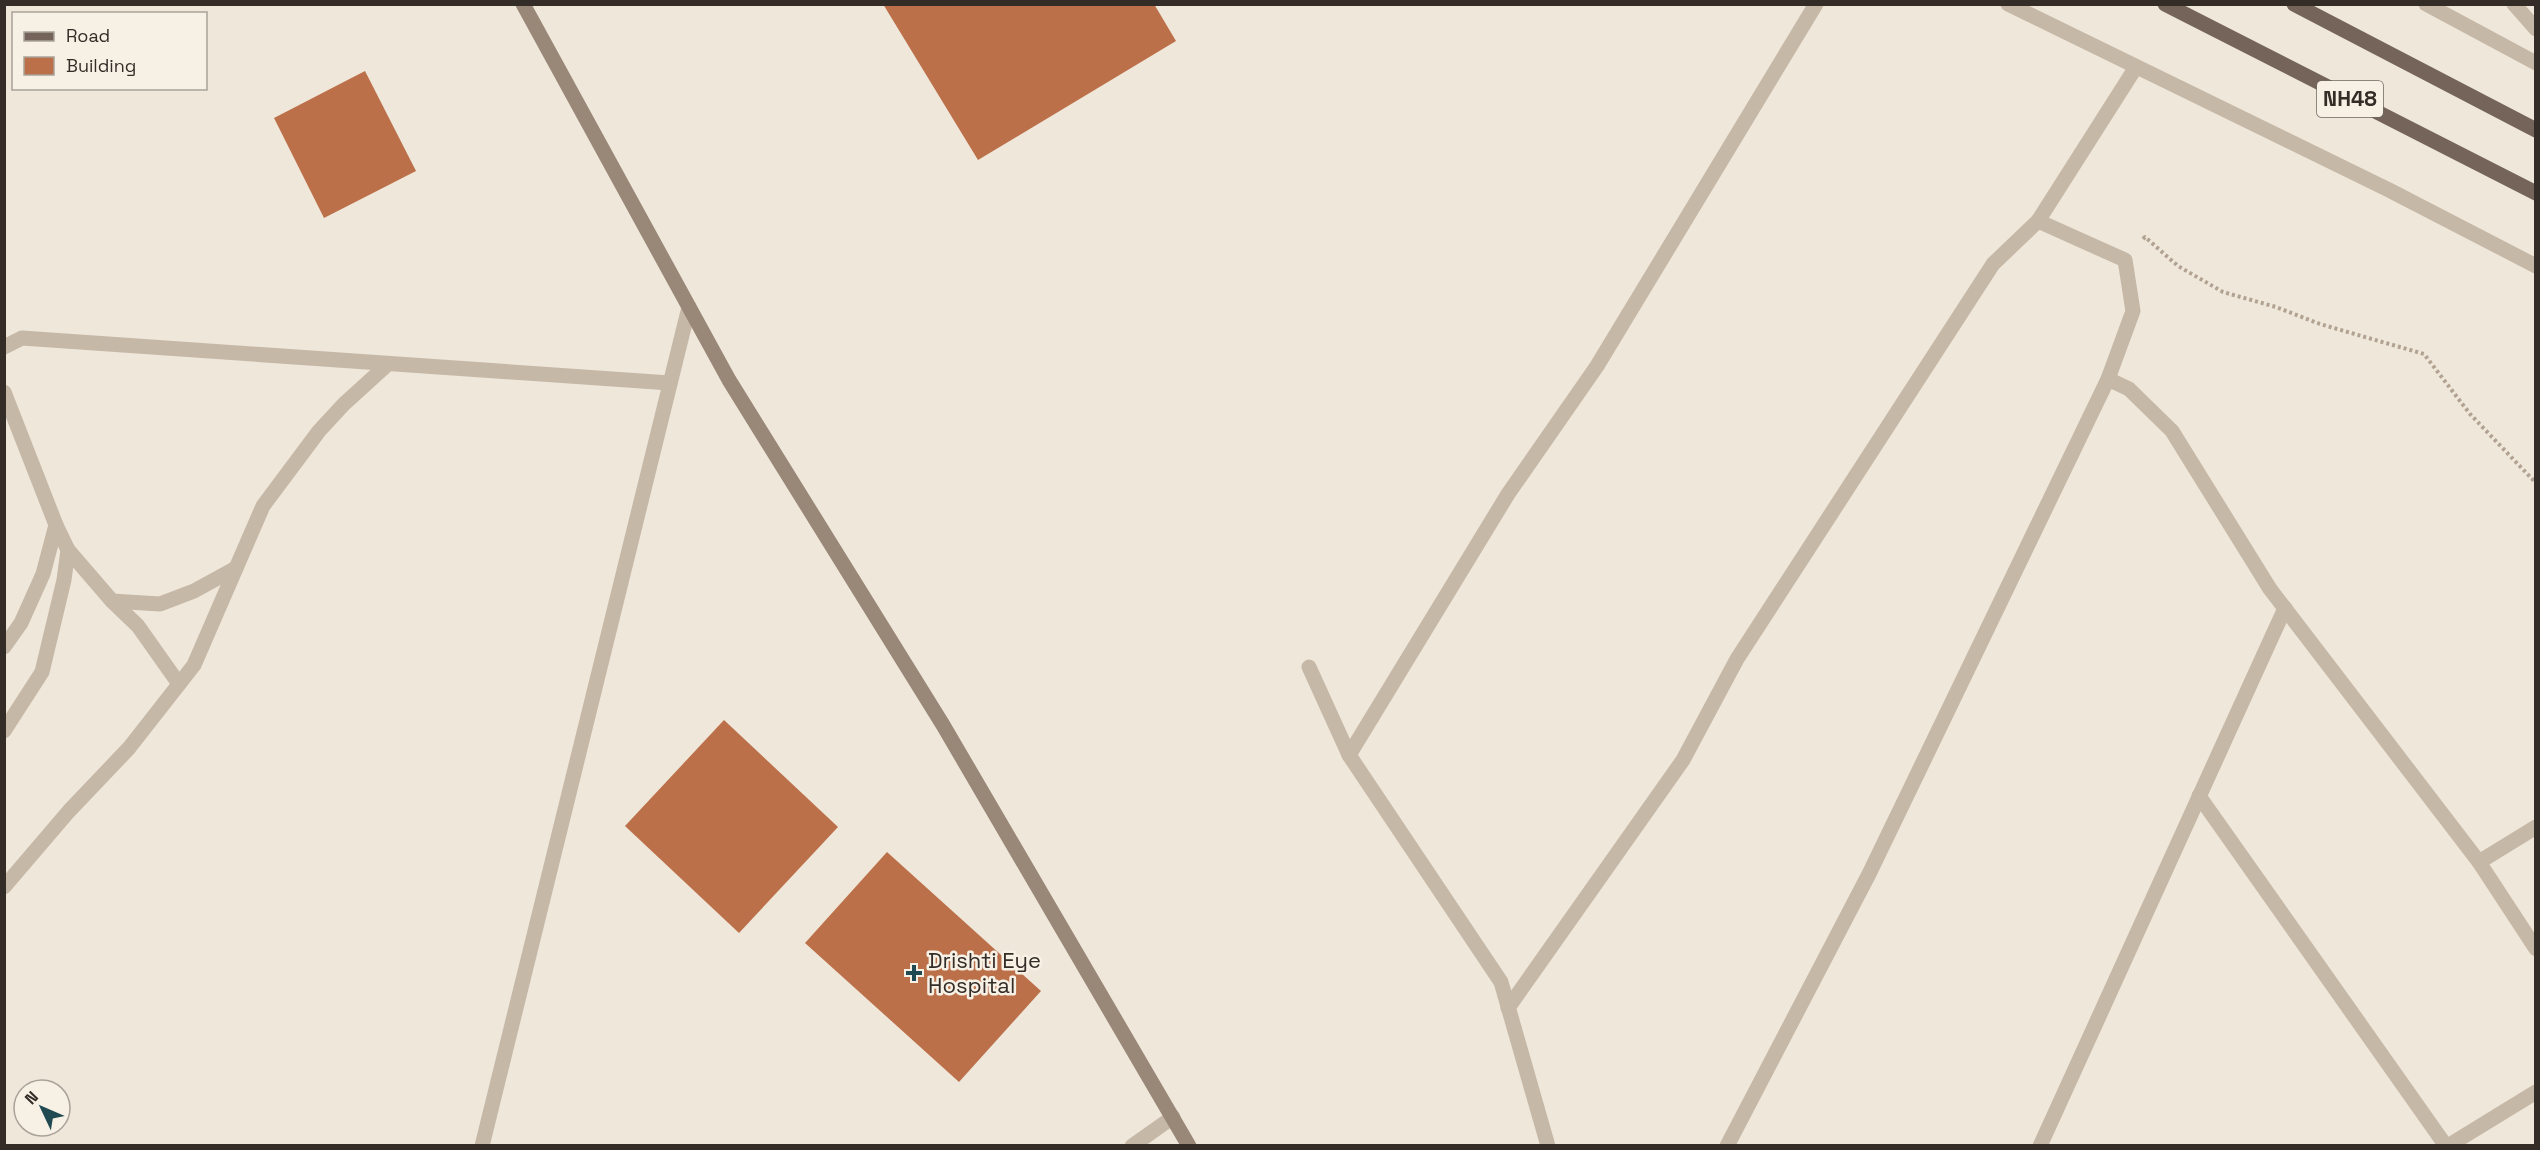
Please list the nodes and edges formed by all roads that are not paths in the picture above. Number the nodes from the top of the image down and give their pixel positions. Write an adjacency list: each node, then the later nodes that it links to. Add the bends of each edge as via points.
1 (523, 4): 15 (main road)
2 (1815, 4): 30 (street, via 1597,366 1508,494)
3 (2008, 4): 10 (street)
4 (2165, 4): 12 (main road, NH48)
5 (2294, 4): 11 (main road, NH48)
6 (2426, 4): 9 (street)
7 (2514, 4): 8 (street)
8 (2535, 29)
9 (2535, 63)
10 (2136, 67): 13 (street); 14 (street)
11 (2535, 130)
12 (2535, 193)
13 (2038, 221): 18 (street, via 2126,260 2133,311); 36 (street, via 1993,264 1737,659 1683,760)
14 (2535, 266)
15 (689, 307): 19 (street); 38 (main road, via 729,380 943,725)
16 (5, 346): 17 (street, via 22,338)
17 (388, 364): 19 (street); 23 (street, via 319,431 263,506)
18 (2108, 379): 25 (street, via 2129,389 2172,431); 43 (street, via 1869,874)
19 (670, 383): 39 (street)
20 (4, 392): 21 (street)
21 (56, 525): 22 (street); 26 (street, via 43,574 21,623)
22 (68, 550): 24 (street); 29 (street, via 42,672)
23 (236, 567): 24 (street, via 194,591 160,603); 28 (street, via 194,665)
24 (112, 601): 28 (street, via 138,626)
25 (2285, 608): 31 (street); 33 (street)
26 (4, 647)
27 (1309, 667): 30 (street)
28 (179, 684): 34 (street, via 129,748)
29 (4, 731)
30 (1349, 755): 36 (street, via 1500,982)
31 (2199, 796): 44 (street); 45 (street)
32 (2535, 827): 33 (street)
33 (2480, 862): 35 (street)
34 (4, 887)
35 (2535, 949)
36 (1508, 1008): 42 (street)
37 (2535, 1092): 45 (street)
38 (1173, 1117): 40 (street); 41 (main road)
39 (482, 1146)
40 (1132, 1146)
41 (1189, 1146)
42 (1548, 1146)
43 (1727, 1146)
44 (2040, 1146)
45 (2447, 1146)

